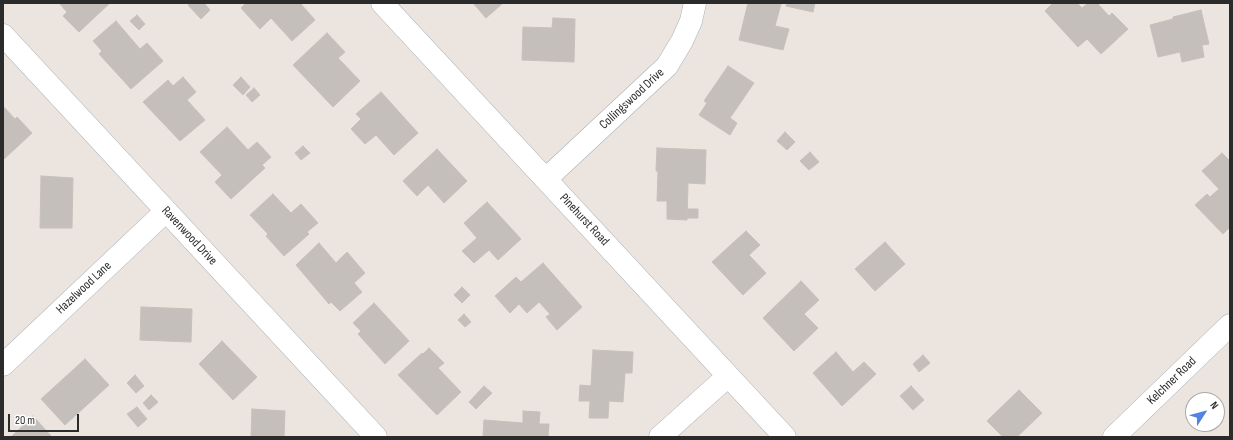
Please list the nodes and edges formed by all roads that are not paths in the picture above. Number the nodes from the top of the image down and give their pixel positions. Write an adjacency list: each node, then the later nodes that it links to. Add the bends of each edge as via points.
1 (382, 3): 4 (street, Pinehurst Road)
2 (695, 3): 4 (street, Collingswood Drive, via 682,42 667,66)
3 (3, 35): 5 (street, Ravenwood Drive)
4 (546, 180): 8 (street, Pinehurst Road)
5 (166, 211): 7 (street, Hazelwood Lane); 9 (street, Ravenwood Drive)
6 (1230, 325): 12 (street, Kelchner Road)
7 (3, 365)
8 (728, 376): 10 (street); 11 (street, Pinehurst Road)
9 (376, 437)
10 (660, 437)
11 (785, 437)
12 (1114, 437)

